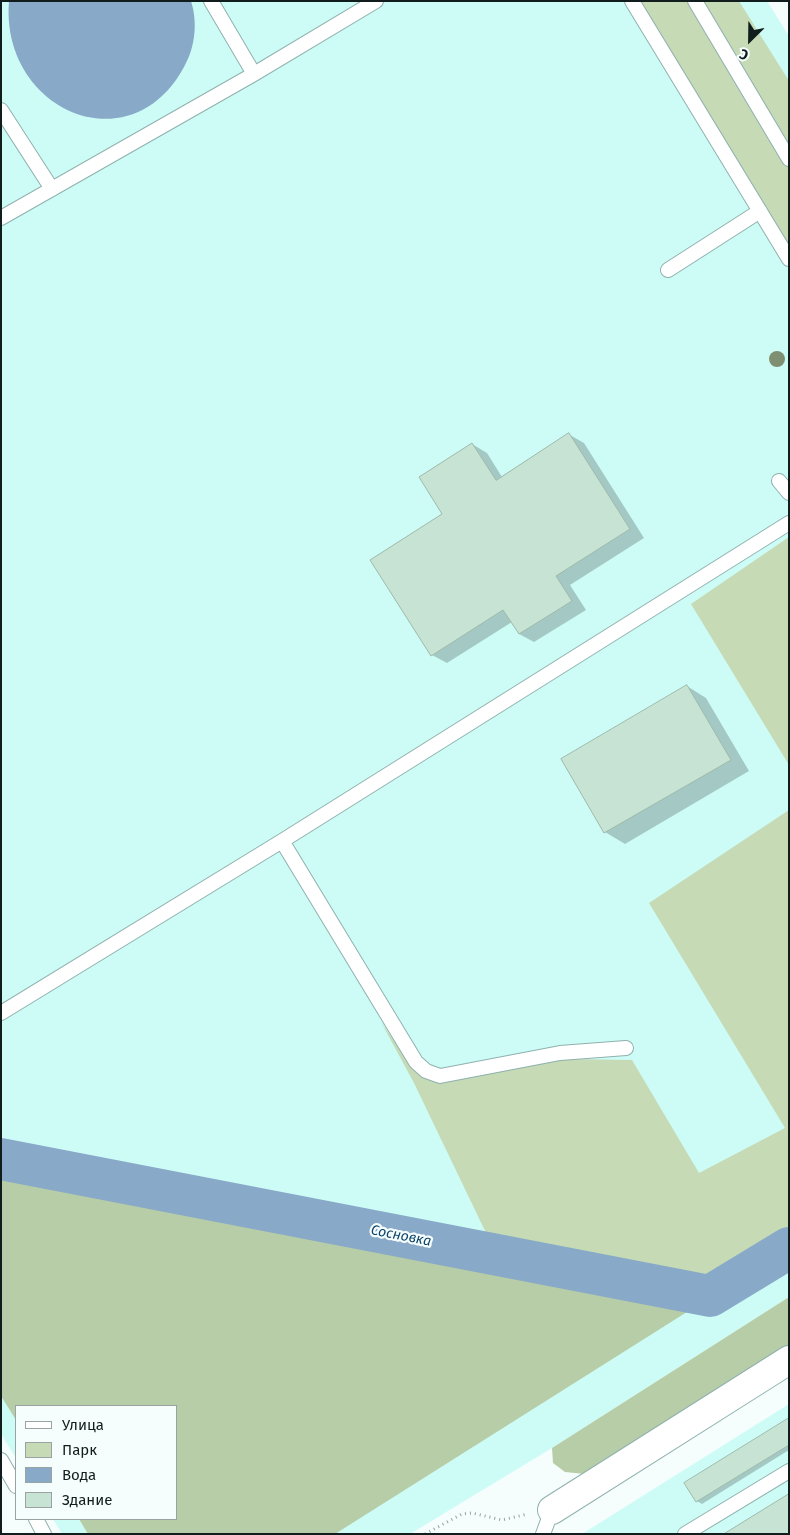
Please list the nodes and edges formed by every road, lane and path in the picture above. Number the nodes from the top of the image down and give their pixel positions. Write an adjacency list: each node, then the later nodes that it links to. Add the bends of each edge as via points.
1 (211, 1): 5 (lane)
2 (376, 1): 5 (lane)
3 (632, 1): 9 (lane)
4 (695, 1): 7 (lane)
5 (254, 74): 8 (lane)
6 (1, 110): 8 (lane)
7 (789, 159)
8 (52, 189): 10 (lane)
9 (760, 211): 11 (lane); 12 (lane)
10 (1, 218)
11 (789, 259)
12 (668, 270)
13 (779, 481): 14 (lane)
14 (789, 493)
15 (789, 523): 16 (lane)
16 (282, 841): 17 (lane); 18 (lane, via 416,1062 426,1071 440,1076 560,1053)
17 (1, 1013)
18 (626, 1048)
19 (789, 1360): 24 (street)
20 (1, 1460): 22 (lane)
21 (789, 1470): 27 (lane)
22 (15, 1484)
23 (37, 1520): 25 (lane)
24 (547, 1522): 26 (path, via 502,1520 472,1513 462,1514)
25 (44, 1534)
26 (425, 1534)
27 (685, 1534)

